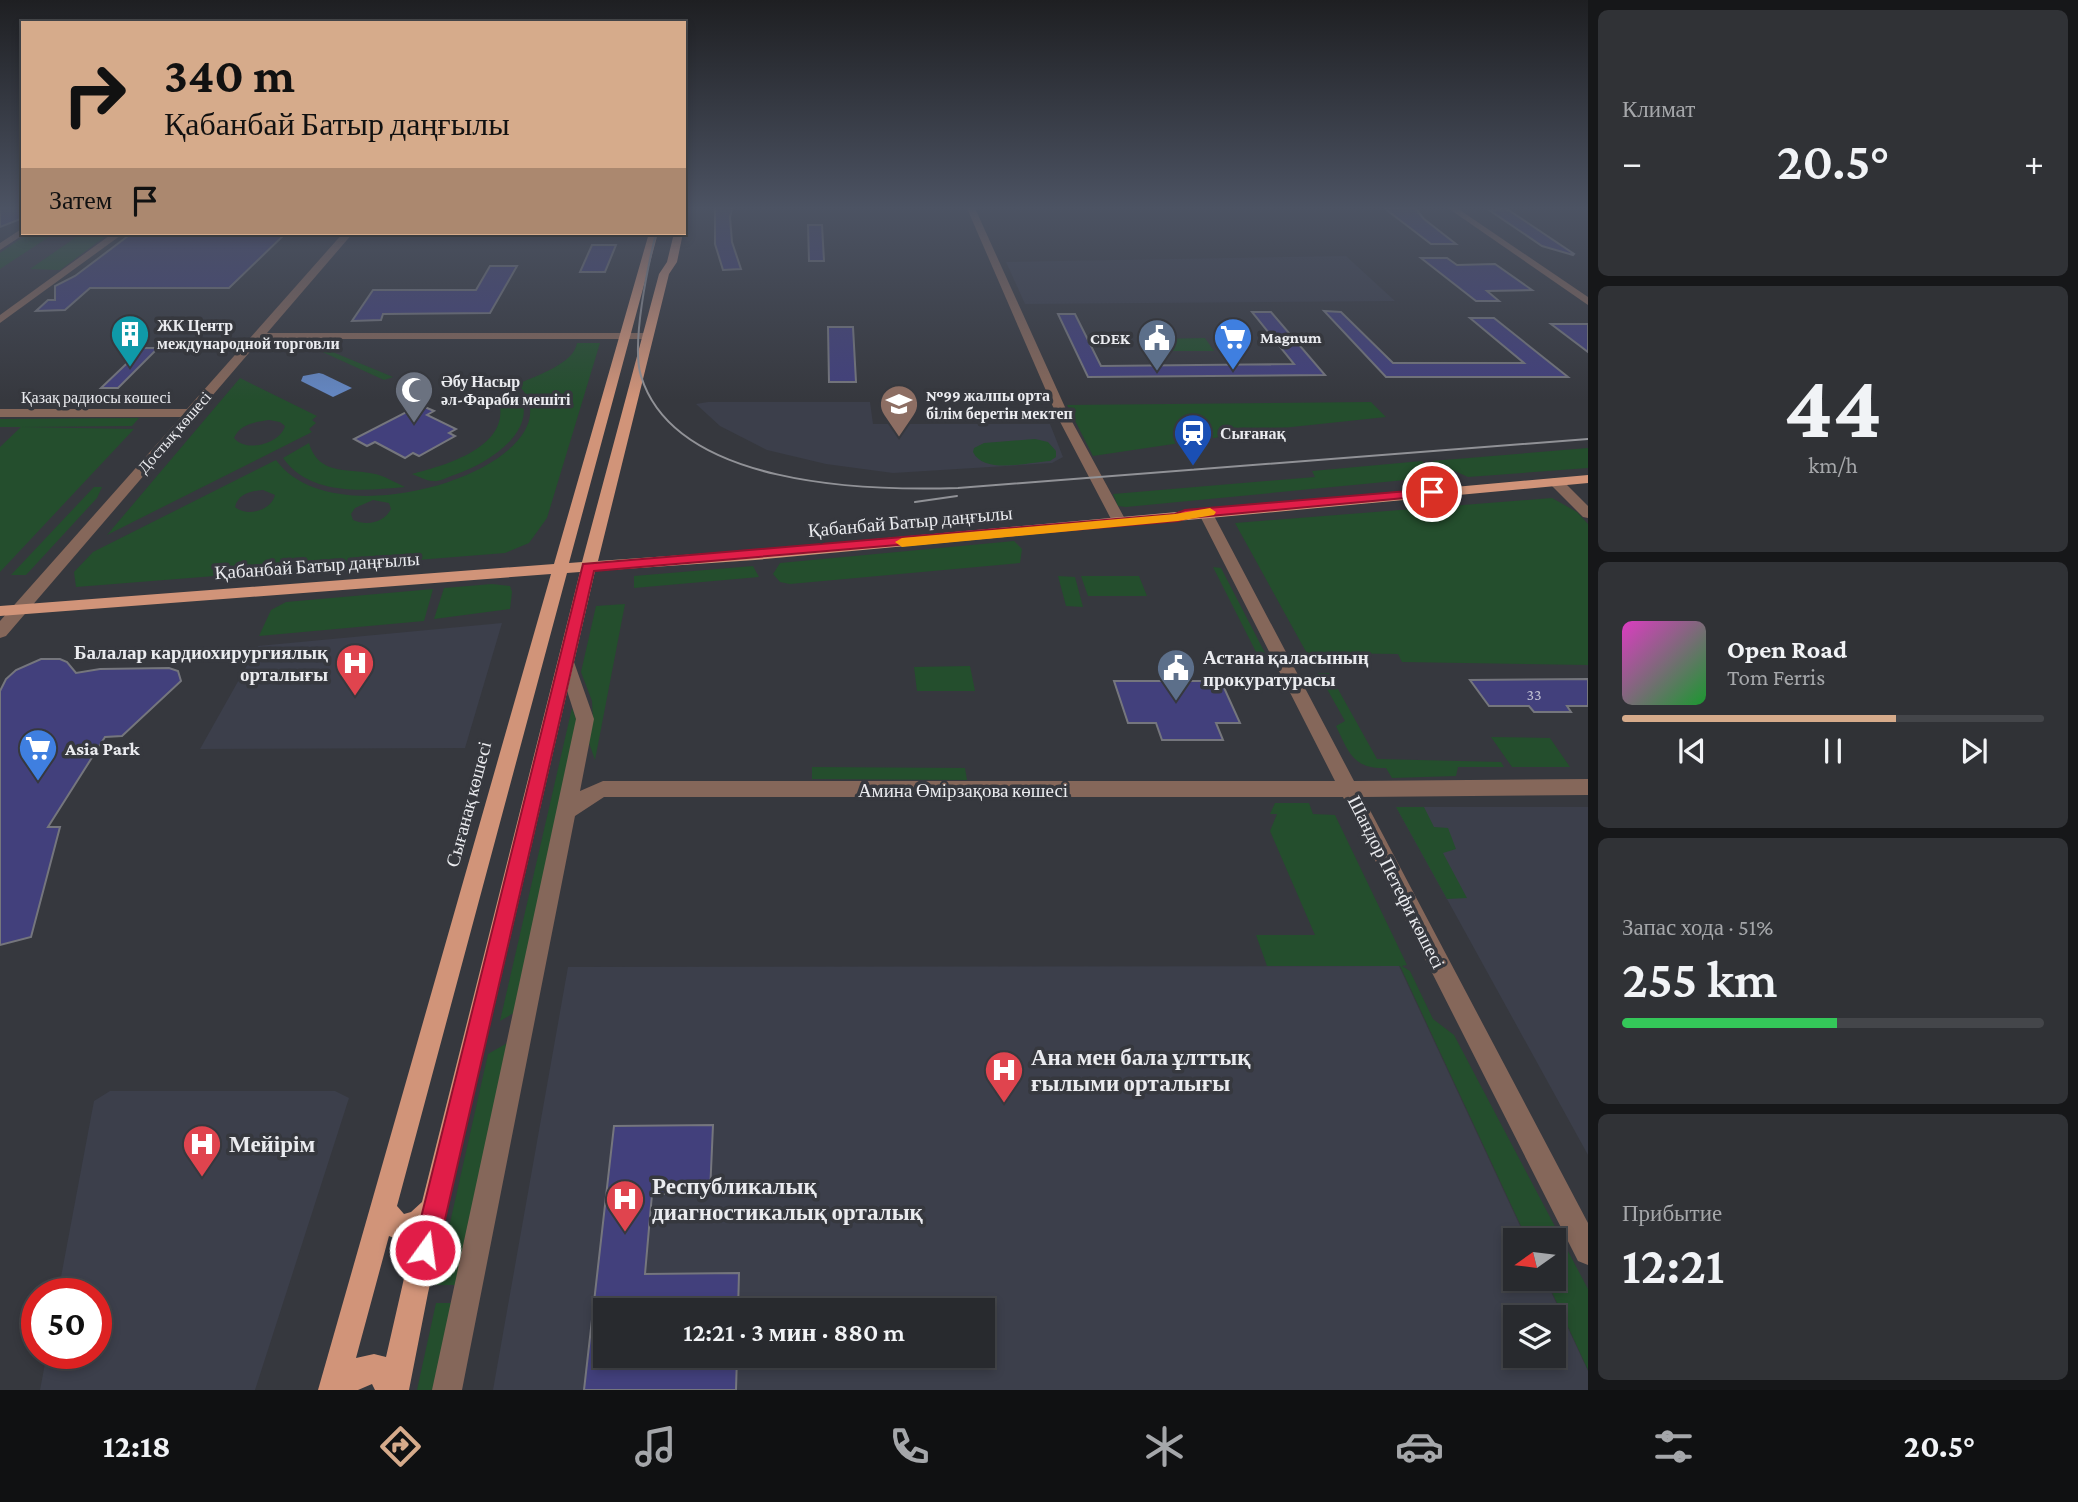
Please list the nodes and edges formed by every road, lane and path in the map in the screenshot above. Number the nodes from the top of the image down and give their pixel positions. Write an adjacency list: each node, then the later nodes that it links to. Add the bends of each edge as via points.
1 (67, 271): 9 (street)
2 (308, 271): 14 (street, Достық көшесі)
3 (315, 271): 10 (street, Достық көшесі)
4 (642, 271): 11 (main road, Сығанақ көшесі)
5 (666, 271): 12 (main road)
6 (999, 271): 20 (street, via 1063,416)
7 (1543, 271): 8 (street)
8 (1588, 302)
9 (0, 320)
10 (258, 336): 11 (street); 14 (street, Достық көшесі)
11 (623, 336): 12 (street); 23 (main road, Сығанақ көшесі)
12 (646, 336): 22 (main road)
13 (0, 413): 14 (street, Қазақ радиосы көшесі)
14 (186, 413): 24 (street, Достық көшесі)
15 (1588, 479): 16 (main road, Қабанбай Батыр даңғылы)
16 (1556, 482): 17 (main road, Қабанбай Батыр даңғылы); 18 (street)
17 (1205, 512): 19 (main road, Қабанбай Батыр даңғылы); 30 (street, Шандор Петефи көшесі)
18 (1588, 513)
19 (1185, 514): 20 (main road, Қабанбай Батыр даңғылы); 21 (main road, Қабанбай Батыр даңғылы)
20 (1118, 519): 21 (main road, Қабанбай Батыр даңғылы, via 670,557)
21 (638, 564): 22 (main road, Қабанбай Батыр даңғылы)
22 (588, 567): 23 (main road, Қабанбай Батыр даңғылы); 26 (main road)
23 (558, 569): 24 (main road, Қабанбай Батыр даңғылы); 32 (main road, Сығанақ көшесі)
24 (6, 612): 25 (street, Достық көшесі)
25 (0, 632)
26 (566, 662): 27 (street, via 585,719); 33 (main road)
27 (578, 756): 29 (street, via 584,777 593,786); 31 (street)
28 (1588, 787): 30 (street, Амина Өмірзақова көшесі)
29 (608, 789): 30 (street, Амина Өмірзақова көшесі); 31 (street, Амина Өмірзақова көшесі, via 590,794)
30 (1349, 789): 34 (street, Шандор Петефи көшесі)
31 (566, 811): 37 (street)
32 (383, 1206): 33 (main road, via 389,1221 411,1228); 35 (main road, Сығанақ көшесі)
33 (436, 1208): 36 (main road)
34 (1588, 1251)
35 (333, 1390): 36 (main road, via 368,1368 381,1370)
36 (392, 1390)
37 (447, 1390)

